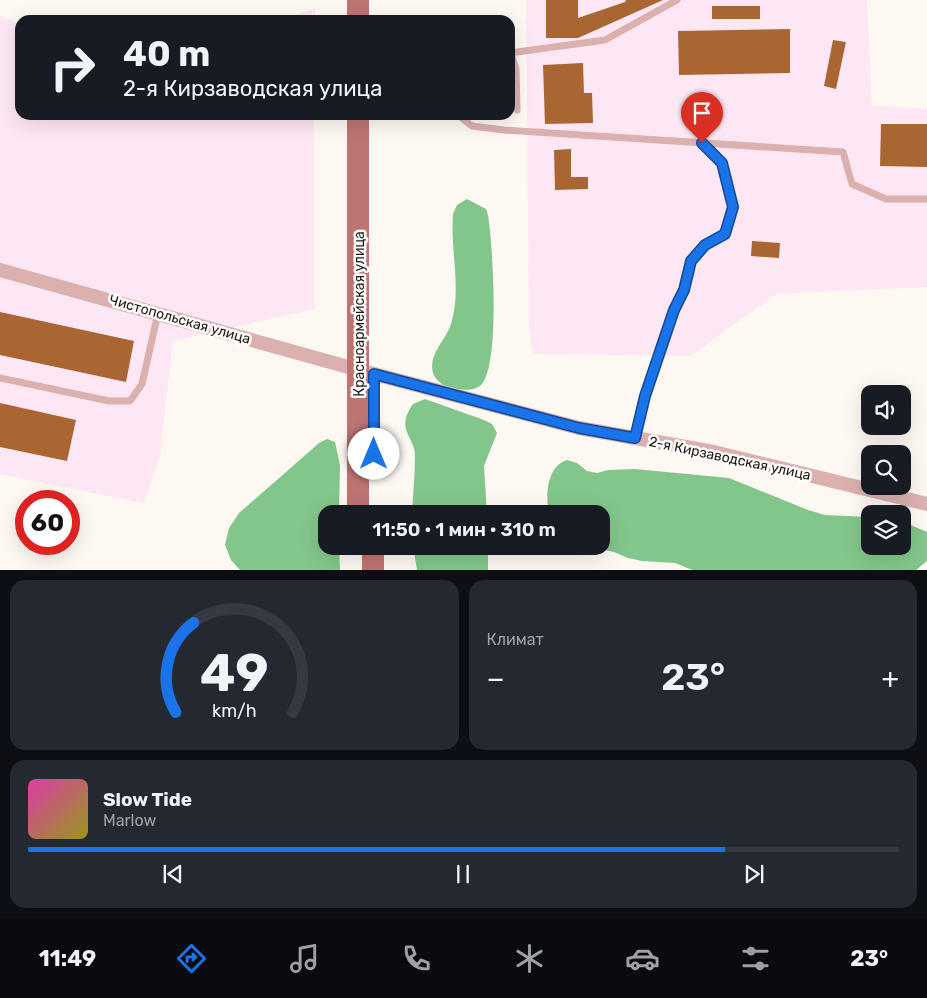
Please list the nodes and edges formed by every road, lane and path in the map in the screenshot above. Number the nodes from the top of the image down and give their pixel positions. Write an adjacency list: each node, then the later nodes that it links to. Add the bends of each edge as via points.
1 (358, 0): 4 (main road)
2 (374, 0): 5 (main road)
3 (677, 0): 6 (lane, via 605,40)
4 (358, 15)
5 (374, 15)
6 (515, 52)
7 (515, 66): 8 (lane)
8 (517, 110)
9 (358, 120): 16 (main road, Красноармейская улица)
10 (374, 120): 16 (main road, Красноармейская улица)
11 (464, 120): 12 (lane, via 472,126)
12 (702, 143): 13 (lane, via 843,152 852,184 886,199); 18 (lane, via 722,163 733,207 725,234 705,245 691,261 684,290 645,396)
13 (927, 199)
14 (0, 270): 15 (street, Чистопольская улица)
15 (158, 313): 16 (street, Чистопольская улица); 17 (lane, via 142,384 130,401 109,401)
16 (366, 372): 18 (street, 2-я Кирзаводская улица, via 579,428); 20 (main road, Красноармейская улица); 21 (main road, Красноармейская улица)
17 (0, 378)
18 (635, 438): 19 (street, 2-я Кирзаводская улица, via 744,458)
19 (927, 504)
20 (359, 505)
21 (373, 505)
22 (358, 555): 24 (main road)
23 (373, 555): 25 (main road)
24 (358, 570)
25 (373, 570)

